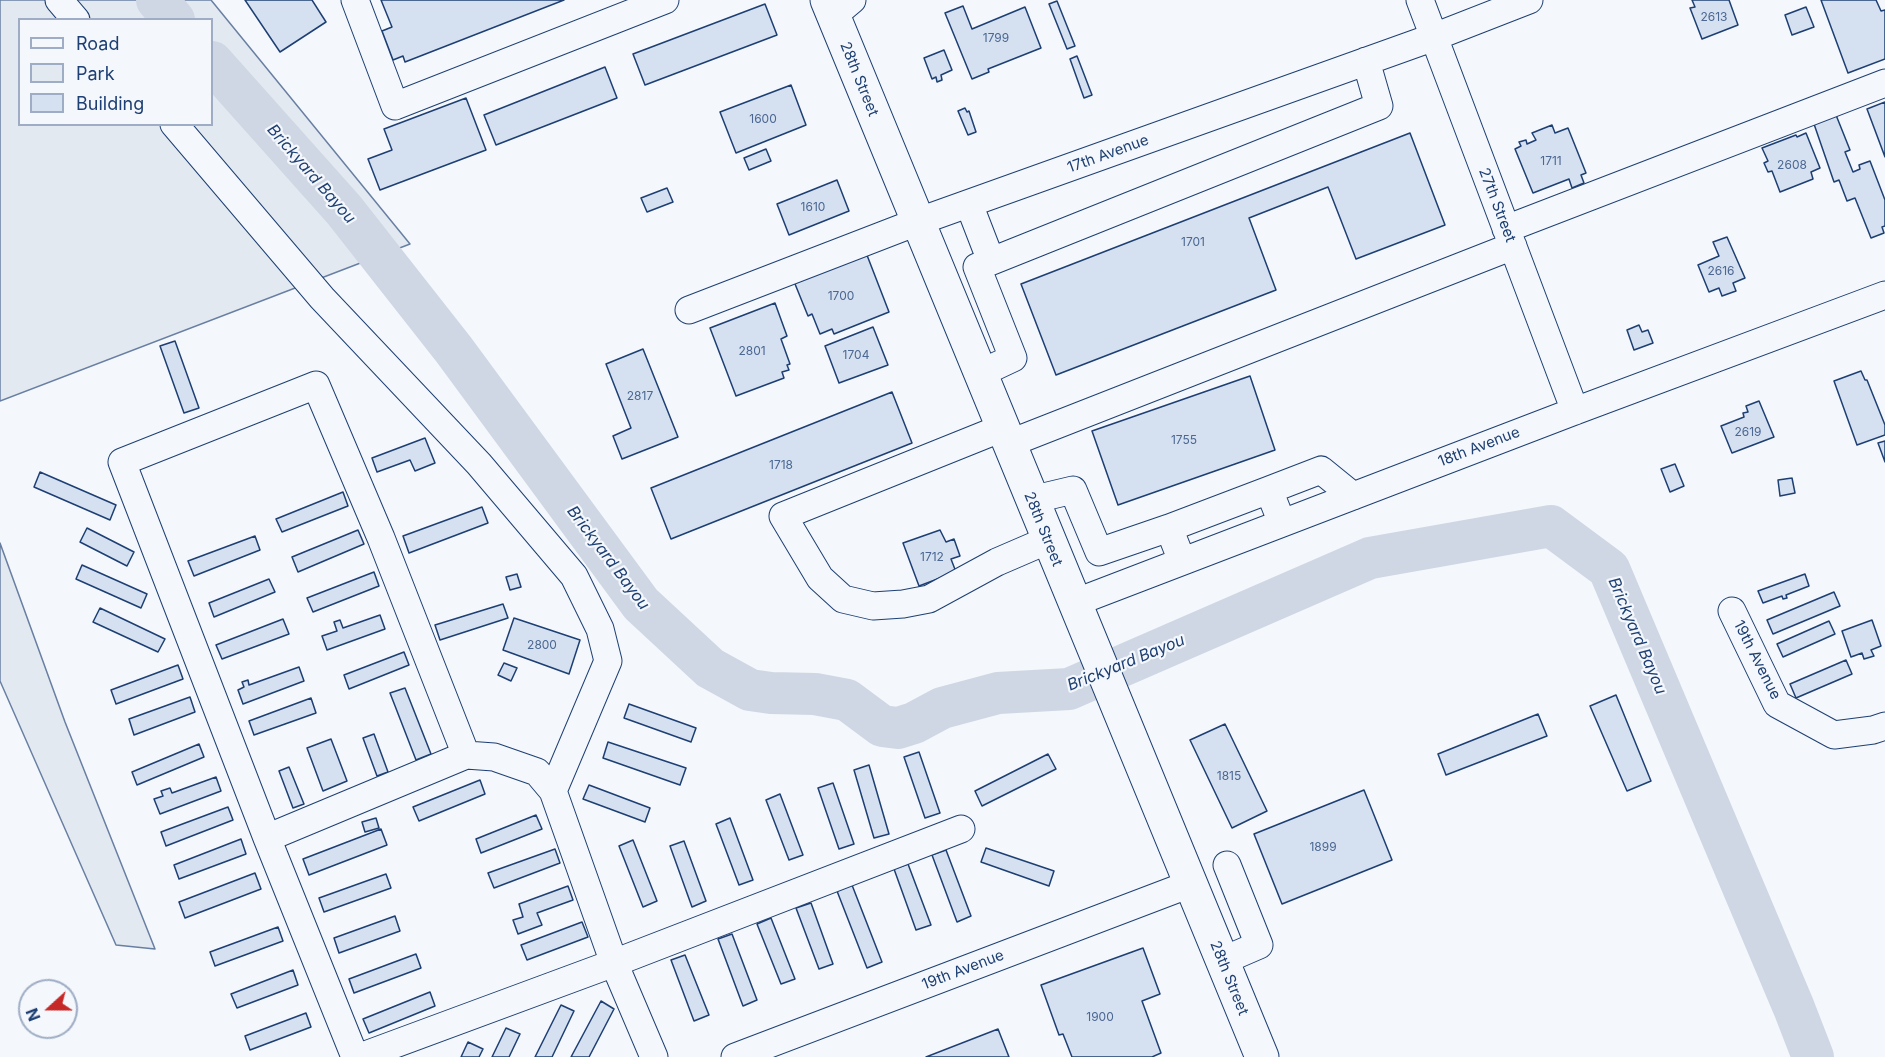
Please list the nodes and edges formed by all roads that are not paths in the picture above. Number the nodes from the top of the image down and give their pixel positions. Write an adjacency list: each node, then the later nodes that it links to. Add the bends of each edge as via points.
1 (59, 0): 7 (street)
2 (355, 0): 3 (street, via 395,106)
3 (665, 0)
4 (1420, 0): 8 (street, 27th Street)
5 (1529, 0): 8 (street, 17th Avenue)
6 (837, 5): 13 (main road, 28th Street)
7 (74, 18)
8 (1434, 37): 9 (street, 17th Avenue); 14 (street, 27th Street)
9 (1366, 61): 12 (street, 17th Avenue); 15 (street, via 1379,106)
10 (1885, 83): 14 (street)
11 (176, 126): 32 (street, via 322,298 479,464 574,576 600,628 608,661)
12 (969, 204): 13 (street, 17th Avenue); 15 (street)
13 (917, 222): 17 (street, 17th Avenue); 18 (main road, 28th Street)
14 (1509, 237): 19 (street, 27th Street); 20 (street)
15 (992, 261): 18 (street, via 977,267 1013,358)
16 (1885, 295): 19 (street, 18th Avenue)
17 (689, 310)
18 (979, 374): 20 (main road, 28th Street)
19 (1575, 411): 22 (street, 18th Avenue)
20 (1005, 436): 23 (main road, 28th Street); 26 (street, via 783,516 820,578 843,599 873,606 929,599 996,562)
21 (1269, 490): 22 (street, via 1321,470); 24 (street); 25 (street)
22 (1353, 496): 24 (street, 18th Avenue)
23 (1031, 500): 25 (street, via 1073,490 1099,552); 26 (main road, 28th Street)
24 (1282, 523): 27 (street, 18th Avenue)
25 (1169, 528): 27 (street)
26 (1048, 540): 28 (main road, 28th Street)
27 (1182, 561): 28 (street, 18th Avenue)
28 (1074, 603): 36 (main road, 28th Street)
29 (1732, 611): 30 (street, 19th Avenue, via 1777,704 1834,735)
30 (1885, 726)
31 (466, 755): 32 (street, via 494,757 537,772); 34 (street); 34 (street, via 316,385 122,462)
32 (553, 790): 38 (street)
33 (961, 829): 38 (street)
34 (267, 838): 39 (street)
35 (1227, 865): 37 (street, via 1259,945)
36 (1190, 884): 37 (main road, 28th Street); 42 (street, 19th Avenue)
37 (1222, 961): 43 (main road, 28th Street)
38 (615, 963): 40 (street); 41 (street)
39 (355, 1057)
40 (360, 1057)
41 (654, 1057)
42 (736, 1057)
43 (1262, 1057)

